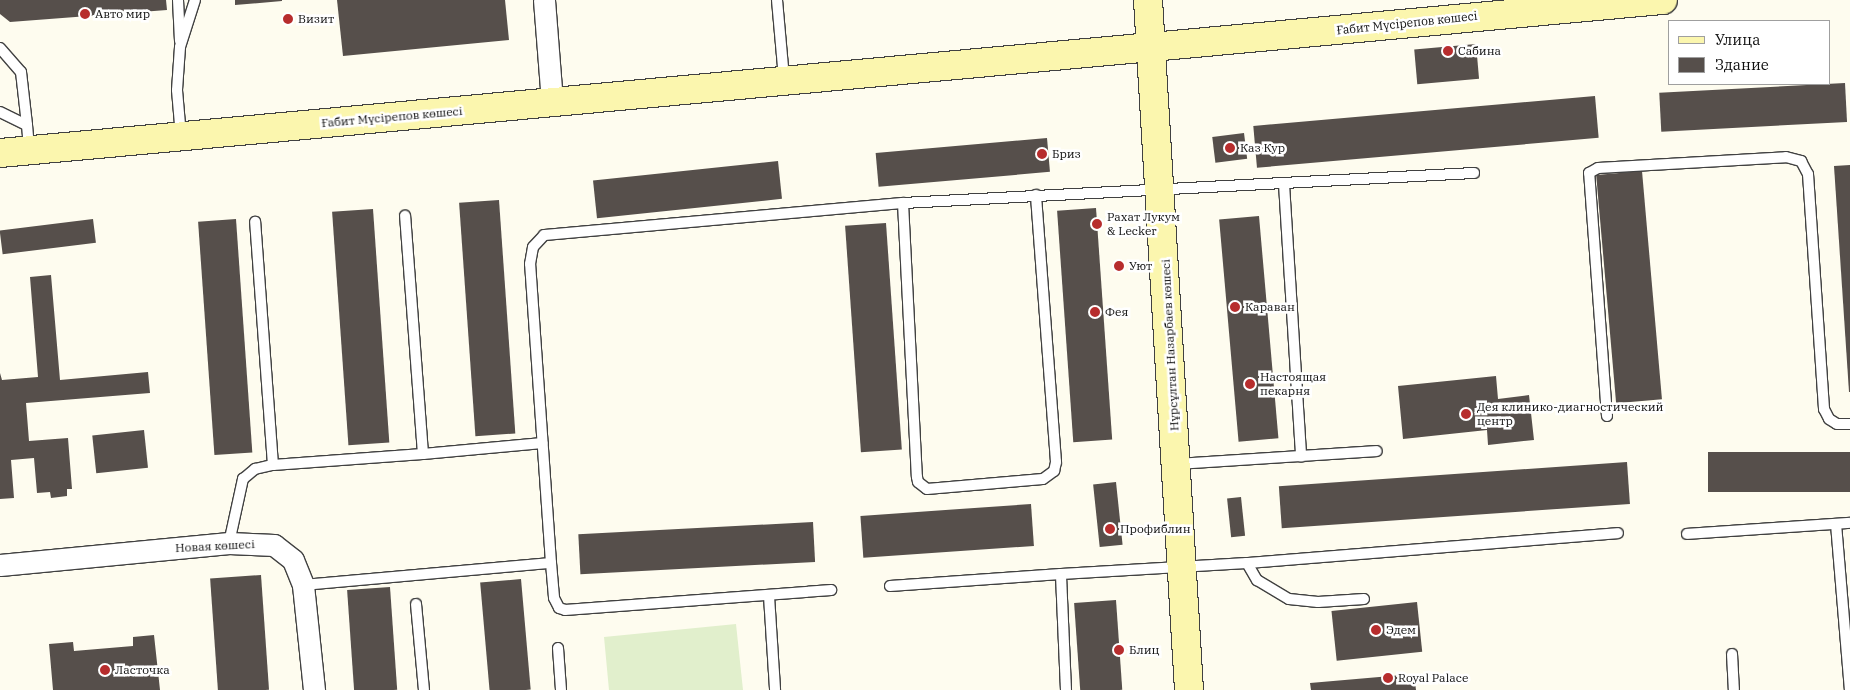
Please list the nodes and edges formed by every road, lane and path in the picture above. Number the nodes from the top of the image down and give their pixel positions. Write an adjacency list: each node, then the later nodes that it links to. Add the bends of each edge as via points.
1 (178, 0): 8 (lane)
2 (196, 0): 8 (lane)
3 (544, 0): 12 (street)
4 (777, 0): 11 (lane)
5 (1148, 0): 10 (main road, Нұрсұлтан Назарбаев көшесі)
6 (1663, 0): 7 (main road, Ғабит Мүсірепов көшесі)
7 (1532, 5): 10 (main road, Ғабит Мүсірепов көшесі)
8 (180, 47): 14 (lane, via 177,90)
9 (0, 48): 15 (lane, via 21,72)
10 (1151, 49): 11 (main road, Ғабит Мүсірепов көшесі); 19 (main road, Нұрсұлтан Назарбаев көшесі)
11 (784, 81): 12 (main road, Ғабит Мүсірепов көшесі)
12 (552, 102): 14 (main road, Ғабит Мүсірепов көшесі)
13 (0, 112): 15 (lane)
14 (181, 136): 15 (main road, Ғабит Мүсірепов көшесі)
15 (28, 138): 16 (main road, Ғабит Мүсірепов көшесі)
16 (0, 153)
17 (1474, 173): 18 (lane)
18 (1284, 184): 19 (lane); 29 (lane)
19 (1161, 189): 20 (lane); 30 (main road, Нұрсұлтан Назарбаев көшесі)
20 (1036, 195): 21 (lane); 21 (lane, via 1056,462 1054,471 1043,479 927,489 918,482)
21 (903, 203): 26 (lane, via 544,236 533,247 530,264)
22 (405, 216): 28 (lane)
23 (255, 222): 31 (lane)
24 (1607, 416): 25 (lane, via 1589,173 1598,168 1786,157 1801,161 1808,174 1824,409 1829,419 1837,424)
25 (1850, 424)
26 (542, 443): 28 (lane); 37 (lane)
27 (1377, 451): 29 (lane)
28 (423, 454): 31 (lane)
29 (1301, 456): 30 (lane)
30 (1176, 464): 40 (main road, Нұрсұлтан Назарбаев көшесі)
31 (273, 465): 36 (lane, via 255,469 242,479)
32 (1850, 523): 33 (lane)
33 (1836, 524): 35 (lane); 57 (lane)
34 (1618, 534): 38 (lane)
35 (1687, 534)
36 (229, 543): 39 (street, Новая көшесі); 42 (street, Новая көшесі, via 265,543 284,550 293,560)
37 (551, 563): 42 (lane); 45 (lane, via 554,598 565,610)
38 (1247, 563): 40 (lane); 46 (lane, via 1258,580 1289,598 1318,602)
39 (0, 565)
40 (1182, 566): 41 (lane); 55 (main road, Нұрсұлтан Назарбаев көшесі)
41 (1061, 574): 43 (lane); 54 (lane)
42 (303, 586): 50 (street, Новая көшесі)
43 (890, 586)
44 (831, 590): 45 (lane)
45 (769, 596): 53 (lane)
46 (1364, 599)
47 (416, 604): 51 (lane)
48 (558, 648): 52 (lane)
49 (1732, 654): 56 (lane)
50 (314, 690)
51 (424, 690)
52 (561, 690)
53 (775, 690)
54 (1066, 690)
55 (1189, 690)
56 (1734, 690)
57 (1850, 690)

